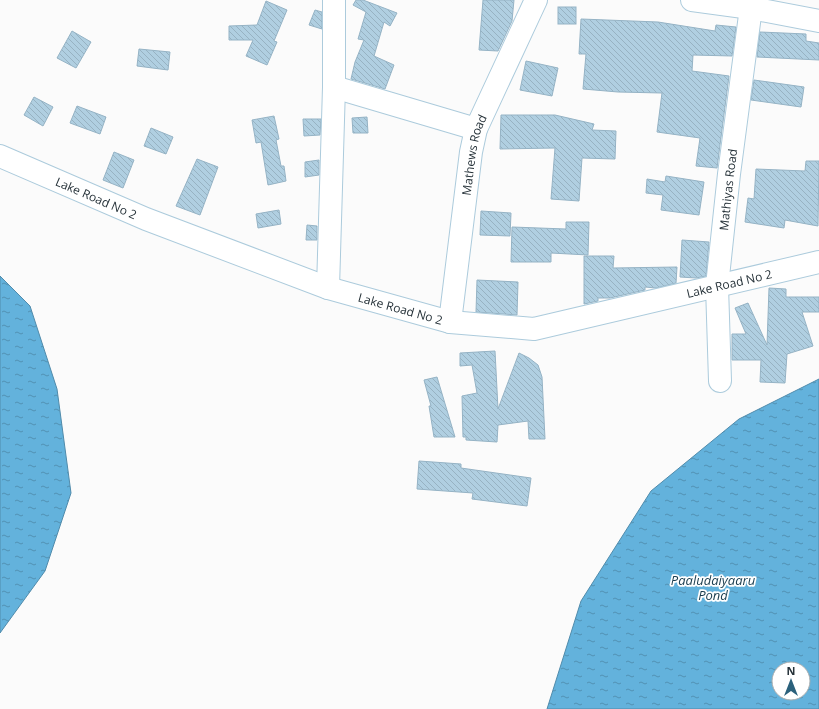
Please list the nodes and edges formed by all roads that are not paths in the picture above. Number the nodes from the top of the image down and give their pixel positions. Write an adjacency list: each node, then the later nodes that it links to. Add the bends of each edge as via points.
1 (334, 0): 6 (street)
2 (536, 0): 7 (street, Mathews Road)
3 (692, 0): 4 (street)
4 (752, 4): 5 (street); 10 (street, Mathiyas Road)
5 (819, 21)
6 (334, 87): 7 (street); 11 (street)
7 (476, 129): 12 (street, Mathews Road)
8 (0, 156): 11 (street, Lake Road No 2, via 146,219)
9 (819, 262): 10 (street, Lake Road No 2)
10 (717, 286): 12 (street, Lake Road No 2, via 534,328); 13 (street, Mathiyas Road)
11 (328, 288): 12 (street, Lake Road No 2)
12 (450, 322)
13 (720, 381)

